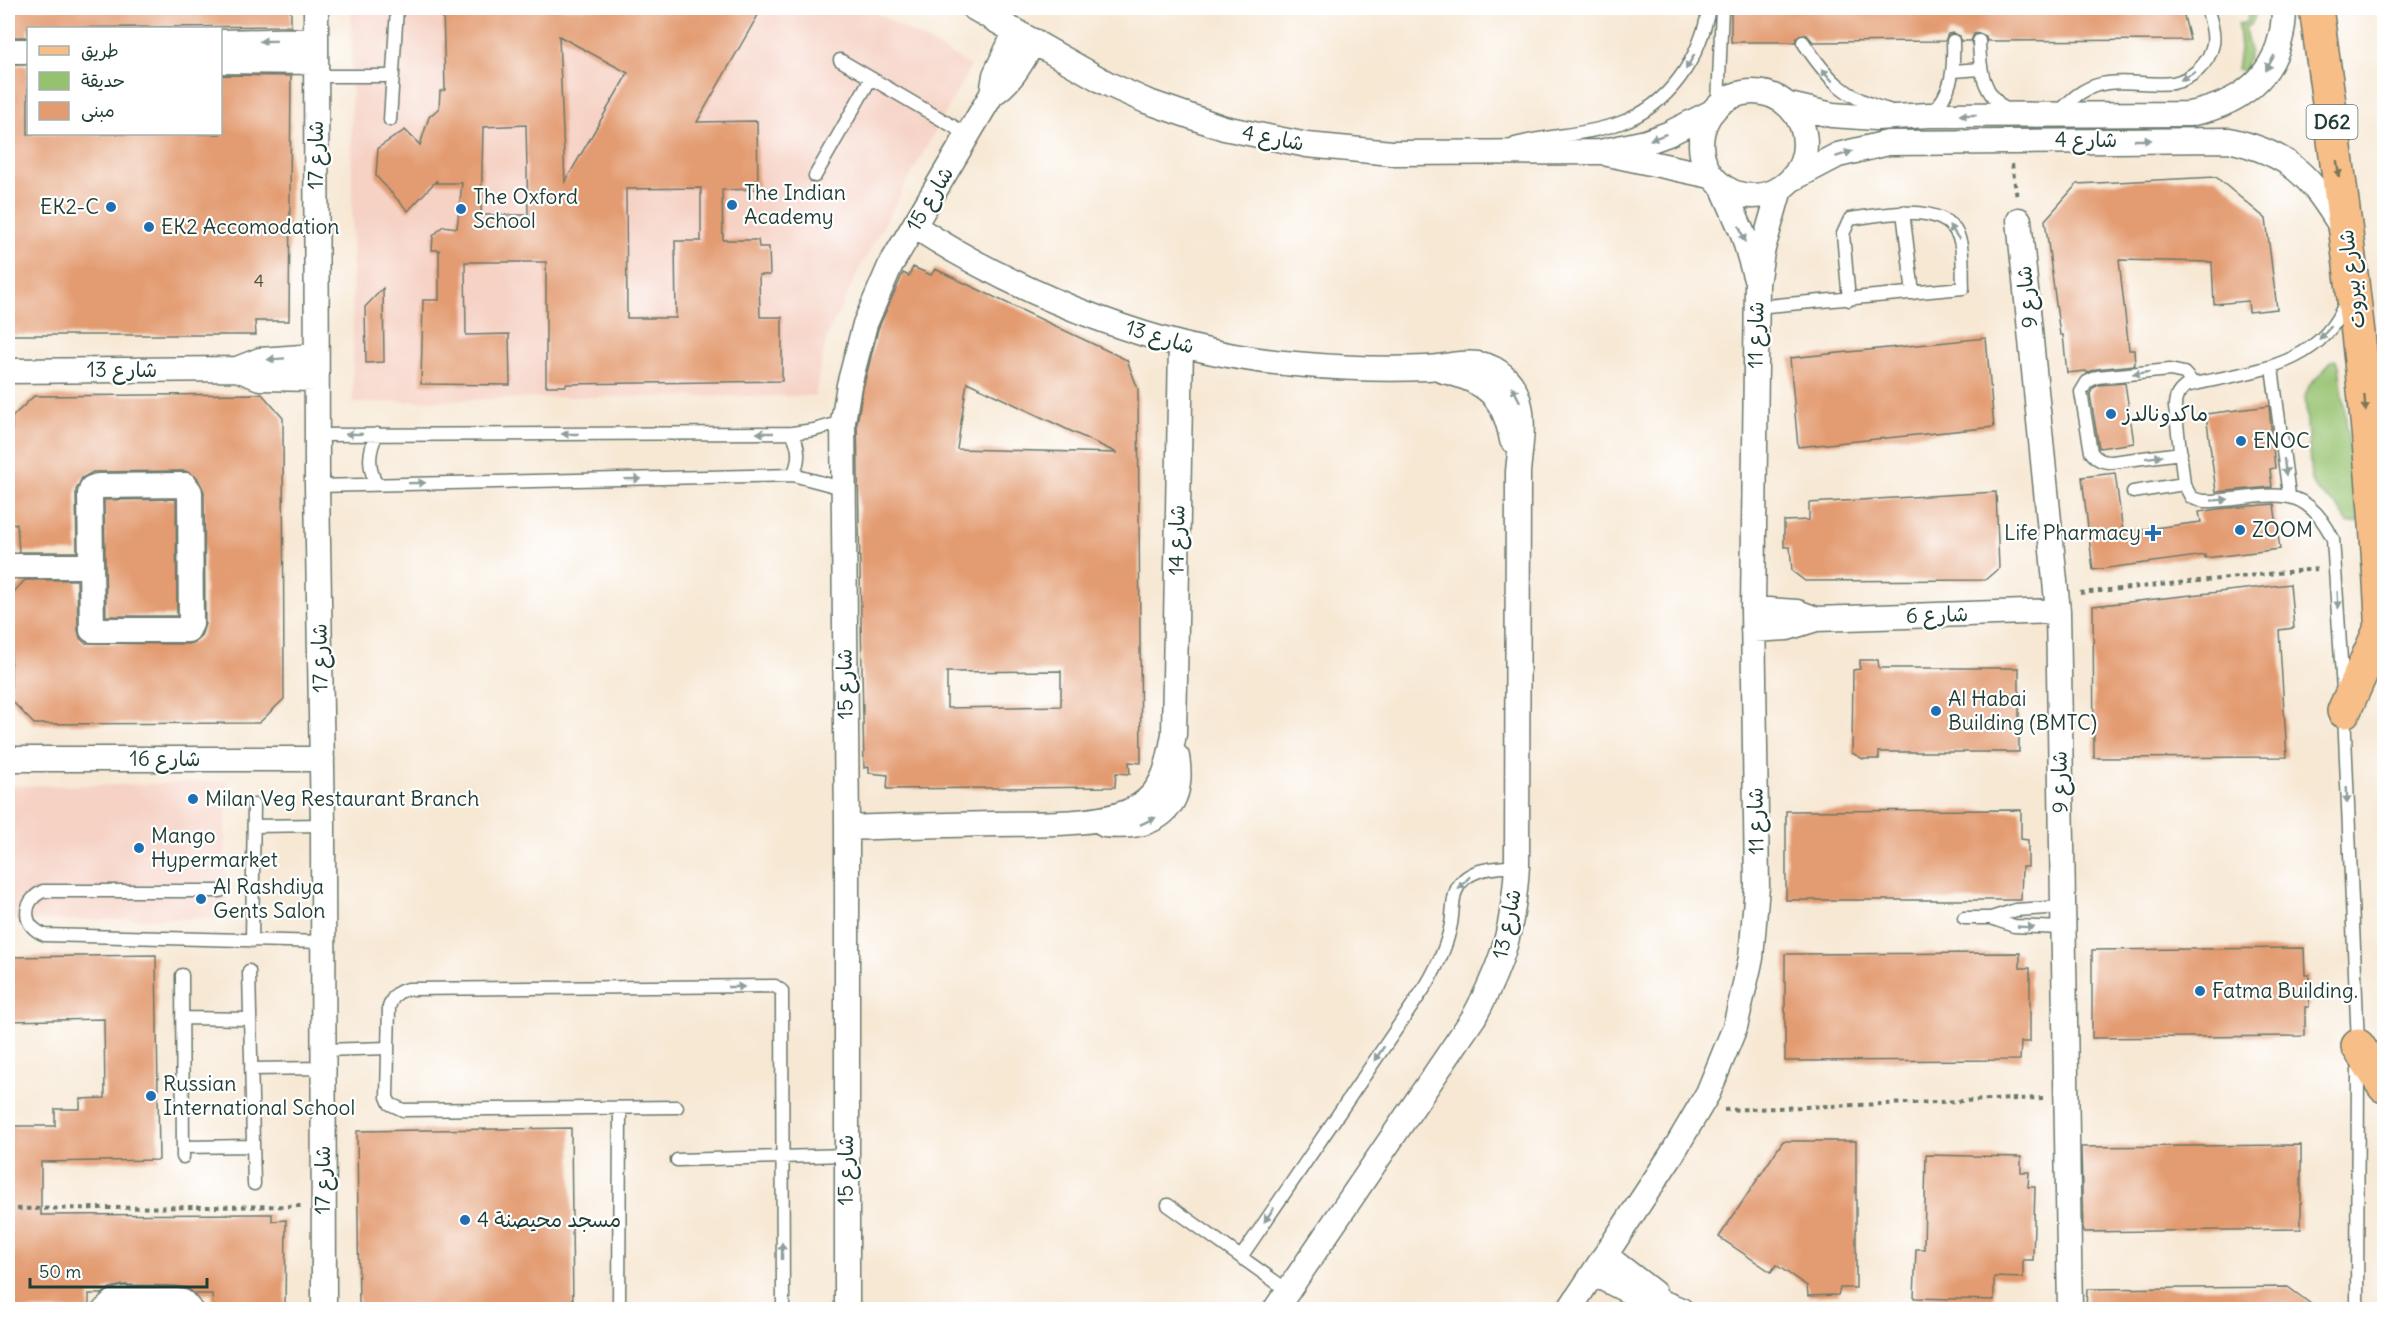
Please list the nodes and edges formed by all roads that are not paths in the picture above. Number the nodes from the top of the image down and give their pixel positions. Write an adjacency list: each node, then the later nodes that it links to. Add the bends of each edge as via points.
1 (316, 8): 16 (street, شارع 17)
2 (397, 8): 21 (lane)
3 (974, 8): 9 (street, شارع 4)
4 (1709, 8): 31 (lane, one-way to 31, via 1689,65 1651,106 1620,123 1534,139)
5 (1722, 8): 24 (lane)
6 (2207, 8): 26 (lane, one-way to 26, via 2213,42 2206,62 2191,76 2172,83 2094,86 2067,102)
7 (2284, 8): 26 (street, شارع 4, one-way to 26, via 2279,47 2268,68 2234,100 2212,110 2189,114)
8 (2316, 8): 38 (main road, شارع بيروت / D62, one-way to 38)
9 (1025, 36): 29 (street, شارع 15, via 999,65 992,94); 31 (street, شارع 4, via 1108,84 1146,101 1264,138 1392,153)
10 (1953, 41): 20 (lane)
11 (1979, 41): 19 (lane)
12 (222, 42): 16 (street, one-way to 12)
13 (1803, 42): 27 (lane, one-way to 13, via 1867,104 1849,94 1822,69)
14 (8, 51): 15 (street)
15 (27, 51)
16 (316, 59): 18 (street); 21 (lane); 44 (street, شارع 17)
17 (840, 60): 22 (lane)
18 (222, 61)
19 (1980, 69): 20 (lane); 25 (lane, via 1988,90)
20 (1954, 70): 27 (lane, via 1943,100)
21 (393, 76): 28 (lane)
22 (871, 78): 29 (lane); 32 (lane)
23 (1789, 105): 24 (street, via 1773,95 1754,91 1735,94); 27 (street, شارع 4, via 1854,118); 34 (street, via 1805,134 1805,150 1801,165)
24 (1714, 109): 30 (street, شارع 4, one-way to 30, via 1646,142); 33 (street, via 1704,124 1701,151)
25 (2012, 115): 26 (street, شارع 4); 27 (street, شارع 4, one-way to 27)
26 (2057, 115)
27 (1923, 116)
28 (390, 120)
29 (968, 135): 37 (street, شارع 15)
30 (1600, 152): 31 (street, شارع 4); 33 (street, شارع 4)
31 (1495, 153)
32 (815, 176)
33 (1717, 181): 34 (street, via 1736,194 1750,196 1766,195); 41 (street, شارع 11, one-way to 41, via 1743,234)
34 (1786, 184): 38 (street, شارع 4, one-way to 38, via 1838,155 1888,143 2229,140 2256,146 2302,173 2321,194); 41 (street, شارع 11, via 1761,252)
35 (1903, 212): 40 (lane); 40 (lane, one-way to 35, via 1963,288 1960,240 1948,223 1930,214); 42 (lane, via 1851,219 1843,234)
36 (2019, 220): 62 (street, شارع 9)
37 (914, 226): 43 (street, شارع 13, via 956,253 1009,279 1118,325); 48 (street, شارع 15, via 890,266 865,324)
38 (2347, 236): 39 (main road, شارع بيروت / D62)
39 (2353, 282): 45 (lane, one-way to 45, via 2344,306 2315,344); 64 (main road, شارع بيروت / D62, one-way to 64)
40 (1913, 293): 42 (lane)
41 (1756, 296): 42 (lane); 63 (street, شارع 11)
42 (1849, 300)
43 (1181, 345): 72 (street, شارع 14, via 1174,734 1179,784 1174,799 1164,811 1138,826 1070,822); 73 (street, شارع 13, via 1293,364 1428,368 1469,378 1498,400 1509,422 1518,472)
44 (316, 368): 46 (street, شارع 13, via 260,360 237,369); 51 (street, شارع 17)
45 (2272, 368): 47 (lane); 59 (lane, one-way to 59)
46 (8, 370)
47 (2194, 384): 52 (lane, via 2179,391 2175,399); 52 (lane, one-way to 52, via 2184,373 2170,370 2097,378 2087,382 2081,392 2091,452 2096,458 2112,462)
48 (843, 422): 49 (lane); 57 (street, شارع 15)
49 (792, 433): 50 (lane, one-way to 50); 53 (lane, via 799,454)
50 (377, 434): 51 (lane, one-way to 51); 54 (lane, via 369,459)
51 (317, 435): 56 (street, شارع 17)
52 (2181, 453): 55 (lane)
53 (793, 475): 54 (lane, one-way to 53); 57 (lane)
54 (376, 484): 56 (lane)
55 (2184, 484): 58 (lane); 59 (lane, one-way to 59, via 2191,497 2205,501)
56 (317, 486): 68 (street, شارع 17)
57 (842, 488): 72 (street, شارع 15)
58 (2133, 492)
59 (2289, 495): 66 (lane, one-way to 66, via 2324,520 2333,539)
60 (8, 566): 61 (street)
61 (91, 566): 61 (street, via 92,488 188,486 188,630 92,630)
62 (2057, 604): 63 (street, شارع 6, via 1816,619 1797,612); 77 (street, شارع 9)
63 (1753, 620): 98 (street, شارع 11, via 1757,886 1756,922 1744,993 1735,1027 1698,1111)
64 (2383, 624): 65 (main road, شارع بيروت / D62); 66 (main road)
65 (2385, 659)
66 (2344, 711): 84 (lane, one-way to 84)
67 (8, 759): 68 (street, شارع 16)
68 (322, 759): 70 (street, شارع 17)
69 (254, 805): 71 (lane)
70 (323, 825): 71 (lane); 79 (street, شارع 17)
71 (254, 826): 78 (lane)
72 (847, 828): 92 (street, شارع 15)
73 (1517, 866): 97 (lane, one-way to 97, via 1485,869 1463,880 1453,902 1446,945 1427,984); 99 (street, شارع 13, via 1509,935 1493,982 1474,1017)
74 (220, 891): 78 (lane, via 43,891 29,902 27,919 45,935)
75 (1964, 918): 76 (lane)
76 (1991, 918): 77 (lane, via 2016,910); 77 (lane, one-way to 77, via 2014,926)
77 (2062, 918): 108 (street, شارع 9)
78 (252, 941): 79 (lane)
79 (324, 942): 86 (street, شارع 17)
80 (249, 970): 83 (lane)
81 (182, 975): 82 (lane)
82 (183, 1018): 83 (lane); 91 (lane, via 183,1152)
83 (250, 1019): 87 (lane)
84 (2358, 1046): 88 (main road); 109 (lane)
85 (388, 1048): 86 (lane); 90 (lane, via 387,1097 390,1104 403,1110); 93 (lane, one-way to 93, via 389,1007 396,993 409,989 775,986 780,989)
86 (324, 1059): 87 (lane); 103 (street, شارع 17)
87 (251, 1069): 91 (lane)
88 (2385, 1086)
89 (677, 1107): 90 (lane)
90 (620, 1108): 104 (lane)
91 (253, 1146): 95 (lane)
92 (846, 1155): 93 (lane); 106 (street, شارع 15)
93 (782, 1157): 94 (lane); 105 (lane, one-way to 93)
94 (677, 1160)
95 (254, 1184)
96 (1168, 1205): 97 (lane)
97 (1241, 1257): 99 (lane)
98 (1600, 1265): 100 (street, via 1648,1288); 107 (street, شارع 11)
99 (1281, 1300)
100 (1671, 1306)
101 (105, 1310): 102 (street, via 124,1299 174,1300 183,1302)
102 (190, 1310)
103 (324, 1310)
104 (619, 1310)
105 (783, 1310)
106 (847, 1310)
107 (1569, 1310)
108 (2070, 1310)
109 (2357, 1310)

